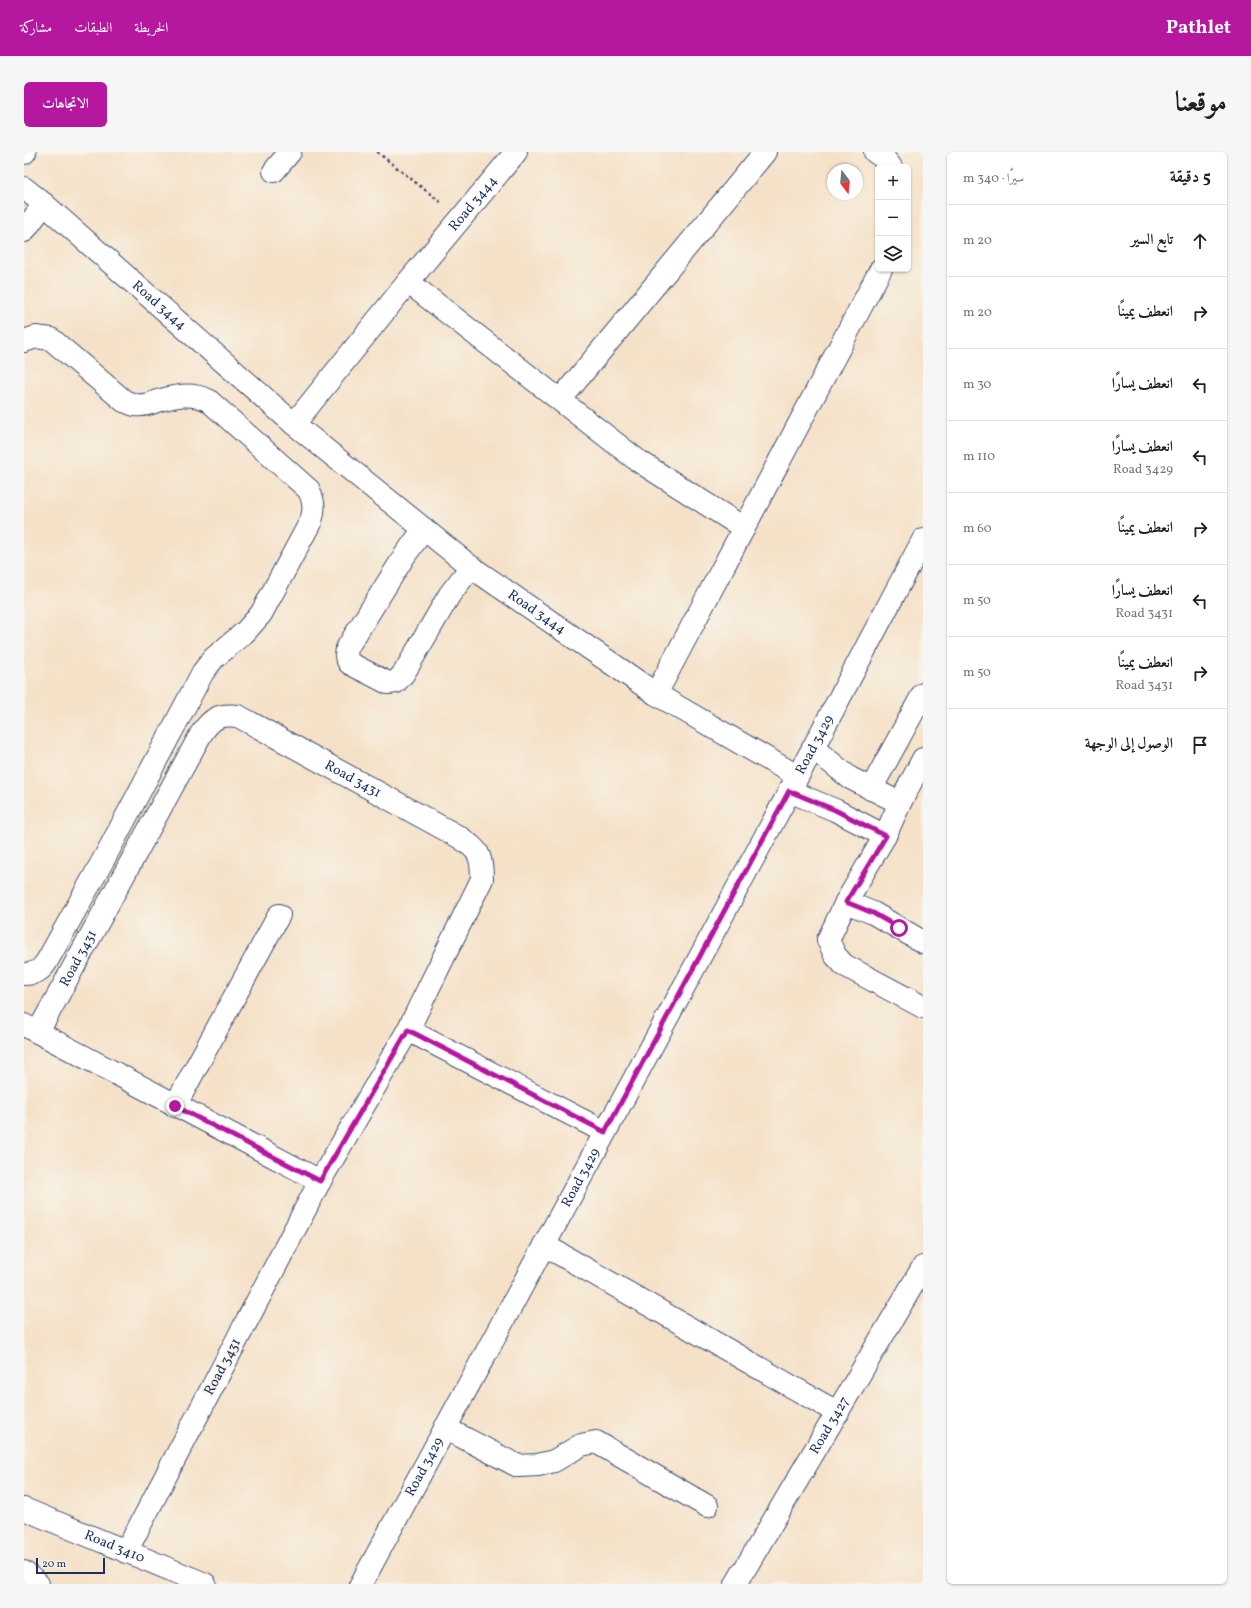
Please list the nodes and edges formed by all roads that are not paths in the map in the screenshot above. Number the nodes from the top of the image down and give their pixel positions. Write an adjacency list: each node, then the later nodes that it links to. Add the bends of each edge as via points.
1 (290, 152): 6 (street)
2 (516, 152): 11 (street, Road 3444)
3 (765, 152): 13 (street)
4 (875, 152): 5 (street)
5 (889, 164)
6 (274, 171)
7 (24, 188): 8 (street, Road 3444)
8 (44, 204): 9 (street); 14 (street, Road 3444)
9 (24, 231)
10 (879, 272): 15 (street)
11 (408, 282): 13 (street); 14 (street, Road 3444)
12 (24, 341): 30 (street, via 36,337 51,339 124,401 147,405 189,395 208,400 309,490 314,500 311,521 262,614 246,632 214,658 203,672 47,962 34,974)
13 (561, 399): 15 (street, via 637,460)
14 (294, 424): 16 (street, Road 3444)
15 (744, 528): 19 (street)
16 (424, 530): 18 (street, Road 3444); 18 (street, via 405,554 347,648 346,656 349,662 388,683 396,682 404,673 450,594)
17 (923, 540): 21 (street, Road 3429)
18 (471, 568): 19 (street, Road 3444)
19 (656, 694): 23 (street, Road 3444)
20 (923, 694): 24 (street)
21 (813, 748): 23 (street, Road 3429); 24 (street, via 847,776)
22 (923, 759): 25 (street)
23 (793, 783): 26 (street, Road 3444, via 835,810); 35 (street, Road 3429)
24 (871, 789): 25 (street)
25 (900, 803): 26 (street)
26 (886, 836): 27 (street)
27 (846, 902): 29 (street, via 873,913); 31 (street, via 828,940 835,956 844,965)
28 (279, 915): 34 (street)
29 (923, 942)
30 (24, 974)
31 (923, 1006)
32 (31, 1028): 33 (street, Road 3431, via 201,734 210,722 223,715 238,716 474,846 482,861 482,879); 34 (street, Road 3431)
33 (408, 1030): 35 (street); 36 (street, Road 3431)
34 (175, 1106): 36 (street, Road 3431)
35 (605, 1132): 37 (street, Road 3429)
36 (320, 1181): 43 (street, Road 3431)
37 (544, 1245): 39 (street); 40 (street, Road 3429)
38 (923, 1267): 39 (street, Road 3427)
39 (838, 1413): 48 (street, Road 3427)
40 (445, 1428): 41 (street, via 518,1466 554,1461 581,1445 596,1442); 47 (street, Road 3429)
41 (707, 1506)
42 (24, 1509): 43 (street, Road 3410)
43 (126, 1552): 46 (street, Road 3410)
44 (24, 1572): 45 (street)
45 (38, 1584)
46 (205, 1584)
47 (361, 1584)
48 (736, 1584)

